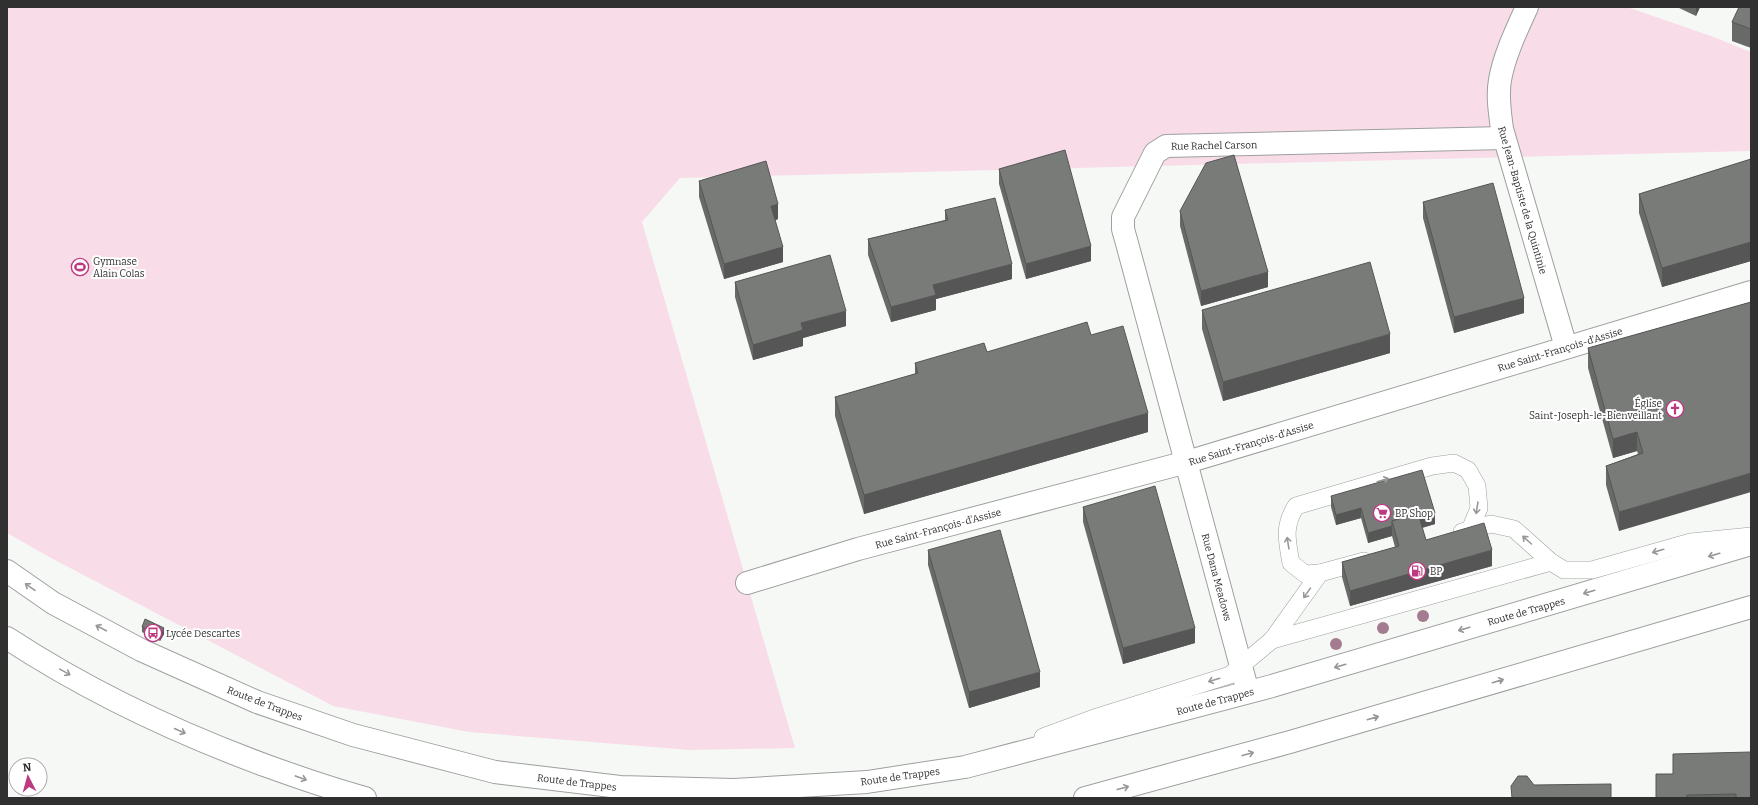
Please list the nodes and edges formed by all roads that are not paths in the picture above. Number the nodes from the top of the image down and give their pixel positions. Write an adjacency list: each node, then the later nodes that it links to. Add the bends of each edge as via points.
1 (1527, 7): 2 (main road, Rue Jean-Baptiste de la Quintinie, via 1515,32 1500,80 1499,104)
2 (1504, 138): 4 (main road, Rue Jean-Baptiste de la Quintinie); 5 (main road, Rue Rachel Carson, via 1166,146 1155,153 1123,217 1124,229)
3 (1751, 292): 4 (main road, Rue Saint-François-d'Assise)
4 (1566, 347): 5 (main road, Rue Saint-François-d'Assise)
5 (1187, 462): 14 (main road, Rue Saint-François-d'Assise, via 858,549); 18 (main road, Rue Dana Meadows)
6 (1470, 530): 7 (lane); 11 (lane, one-way to 6, via 1514,529 1491,524); 13 (lane, one-way to 6, via 1305,574 1291,563 1287,534 1289,517 1296,506 1432,466 1454,462 1468,470 1477,486 1479,508)
7 (1448, 536)
8 (1751, 536): 11 (lane, one-way to 11, via 1691,542 1592,570 1564,570)
9 (1751, 544): 19 (main road, Route de Trappes, one-way to 19)
10 (1380, 556): 13 (lane)
11 (1551, 562): 17 (lane)
12 (7, 570): 20 (main road, Route de Trappes, one-way to 12, via 867,782 734,790 620,787 495,772 353,735 257,702 141,650 53,603)
13 (1320, 573): 17 (lane, one-way to 17)
14 (747, 583)
15 (1751, 607): 22 (main road, one-way to 15, via 1290,742)
16 (7, 638): 21 (main road, one-way to 21, via 133,710 220,748 333,790)
17 (1272, 640): 18 (lane)
18 (1241, 667): 19 (main road, Rue Dana Meadows); 20 (lane, one-way to 20, via 1230,675 1098,717)
19 (1248, 692): 20 (main road, Route de Trappes)
20 (965, 767)
21 (365, 798)
22 (1085, 798)

